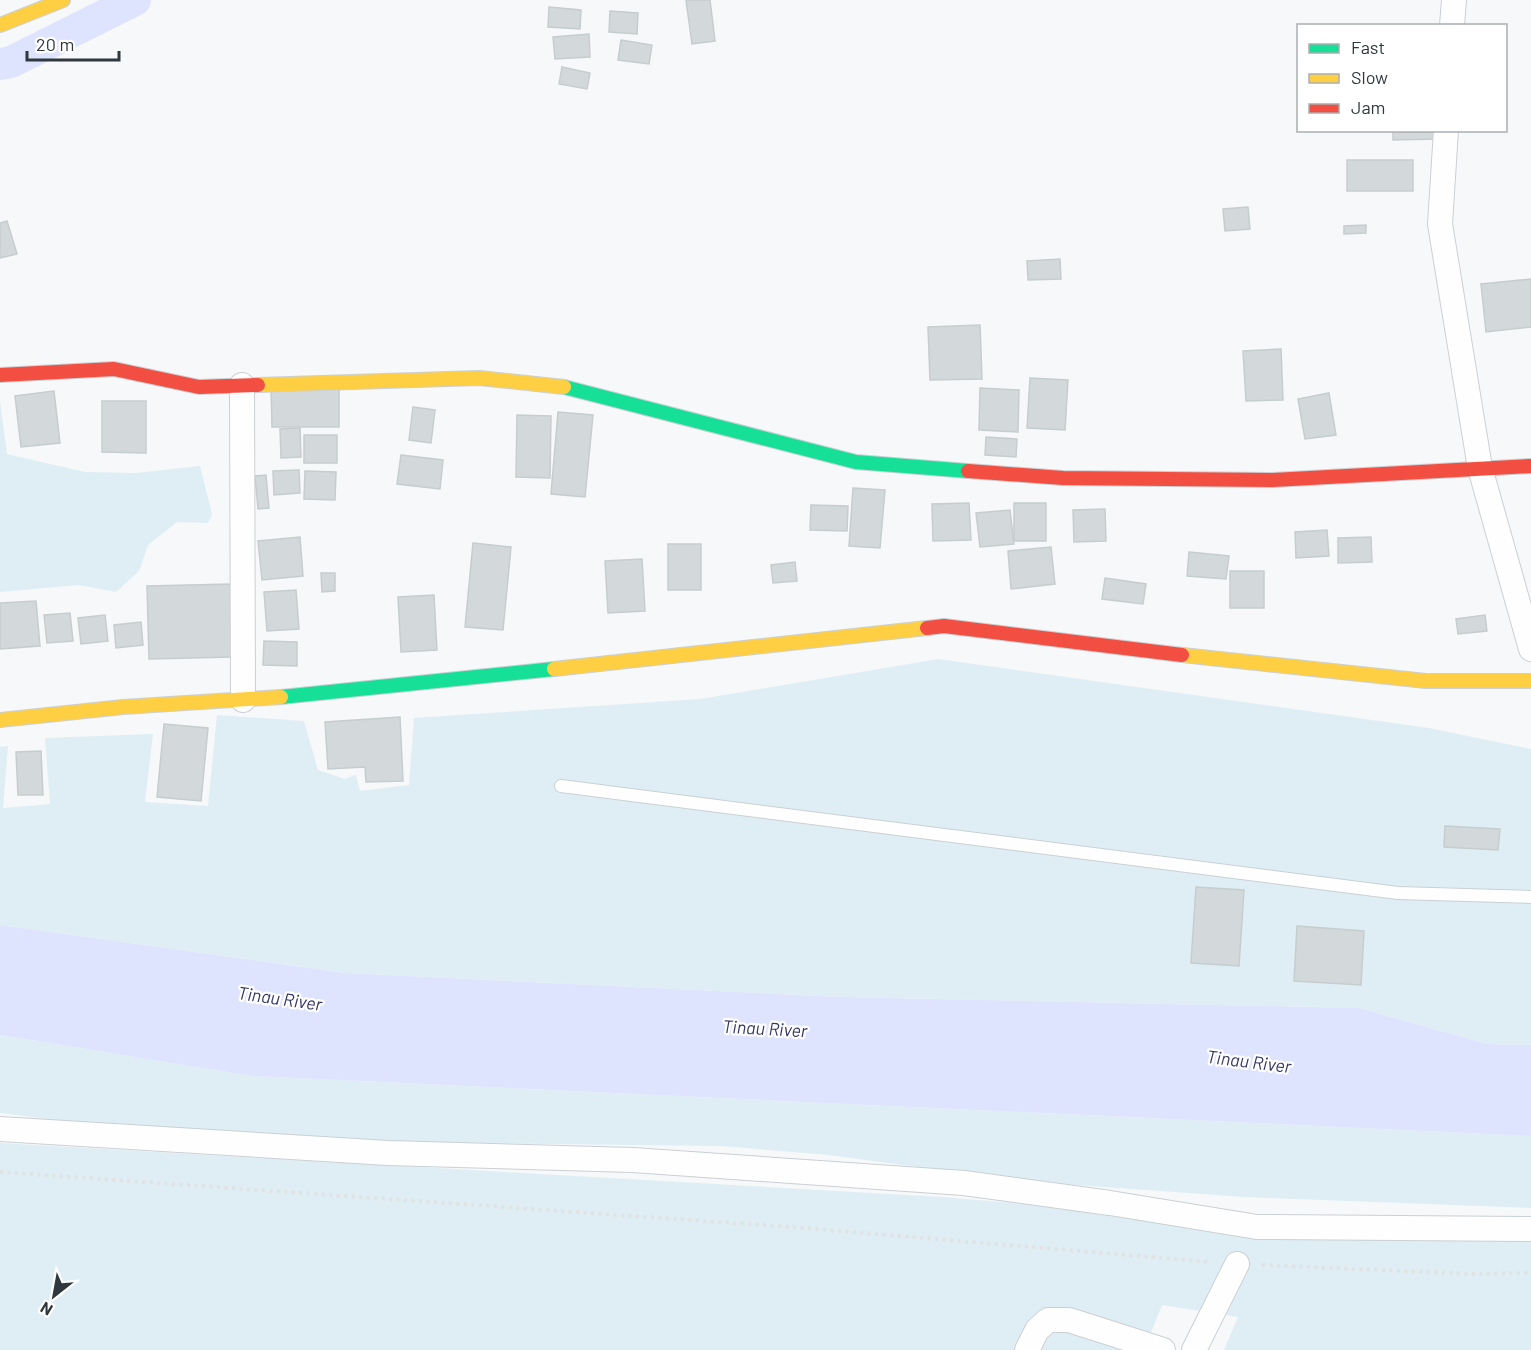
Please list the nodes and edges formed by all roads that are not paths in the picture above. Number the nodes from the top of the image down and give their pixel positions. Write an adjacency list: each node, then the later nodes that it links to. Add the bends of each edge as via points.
1 (63, 0): 4 (street)
2 (1454, 0): 3 (street)
3 (1452, 24)
4 (0, 25)
5 (1446, 132): 9 (street, via 1440,225)
6 (0, 375): 7 (street, via 114,369 199,387)
7 (242, 385): 9 (street, via 479,378 565,387 856,462 1063,478 1273,480); 12 (street)
8 (1531, 465): 9 (street)
9 (1480, 468): 10 (street)
10 (1531, 649)
11 (1531, 681): 12 (street, via 1414,680 944,626)
12 (243, 700): 13 (street)
13 (0, 720)
14 (561, 786): 15 (lane, via 1398,893)
15 (1531, 897)
16 (0, 1129): 17 (street, via 388,1154 633,1160 964,1183 1257,1227)
17 (1531, 1229)
18 (1237, 1264): 21 (street)
19 (1027, 1350): 20 (street, via 1037,1330 1048,1320 1069,1320)
20 (1163, 1350)
21 (1194, 1350)

